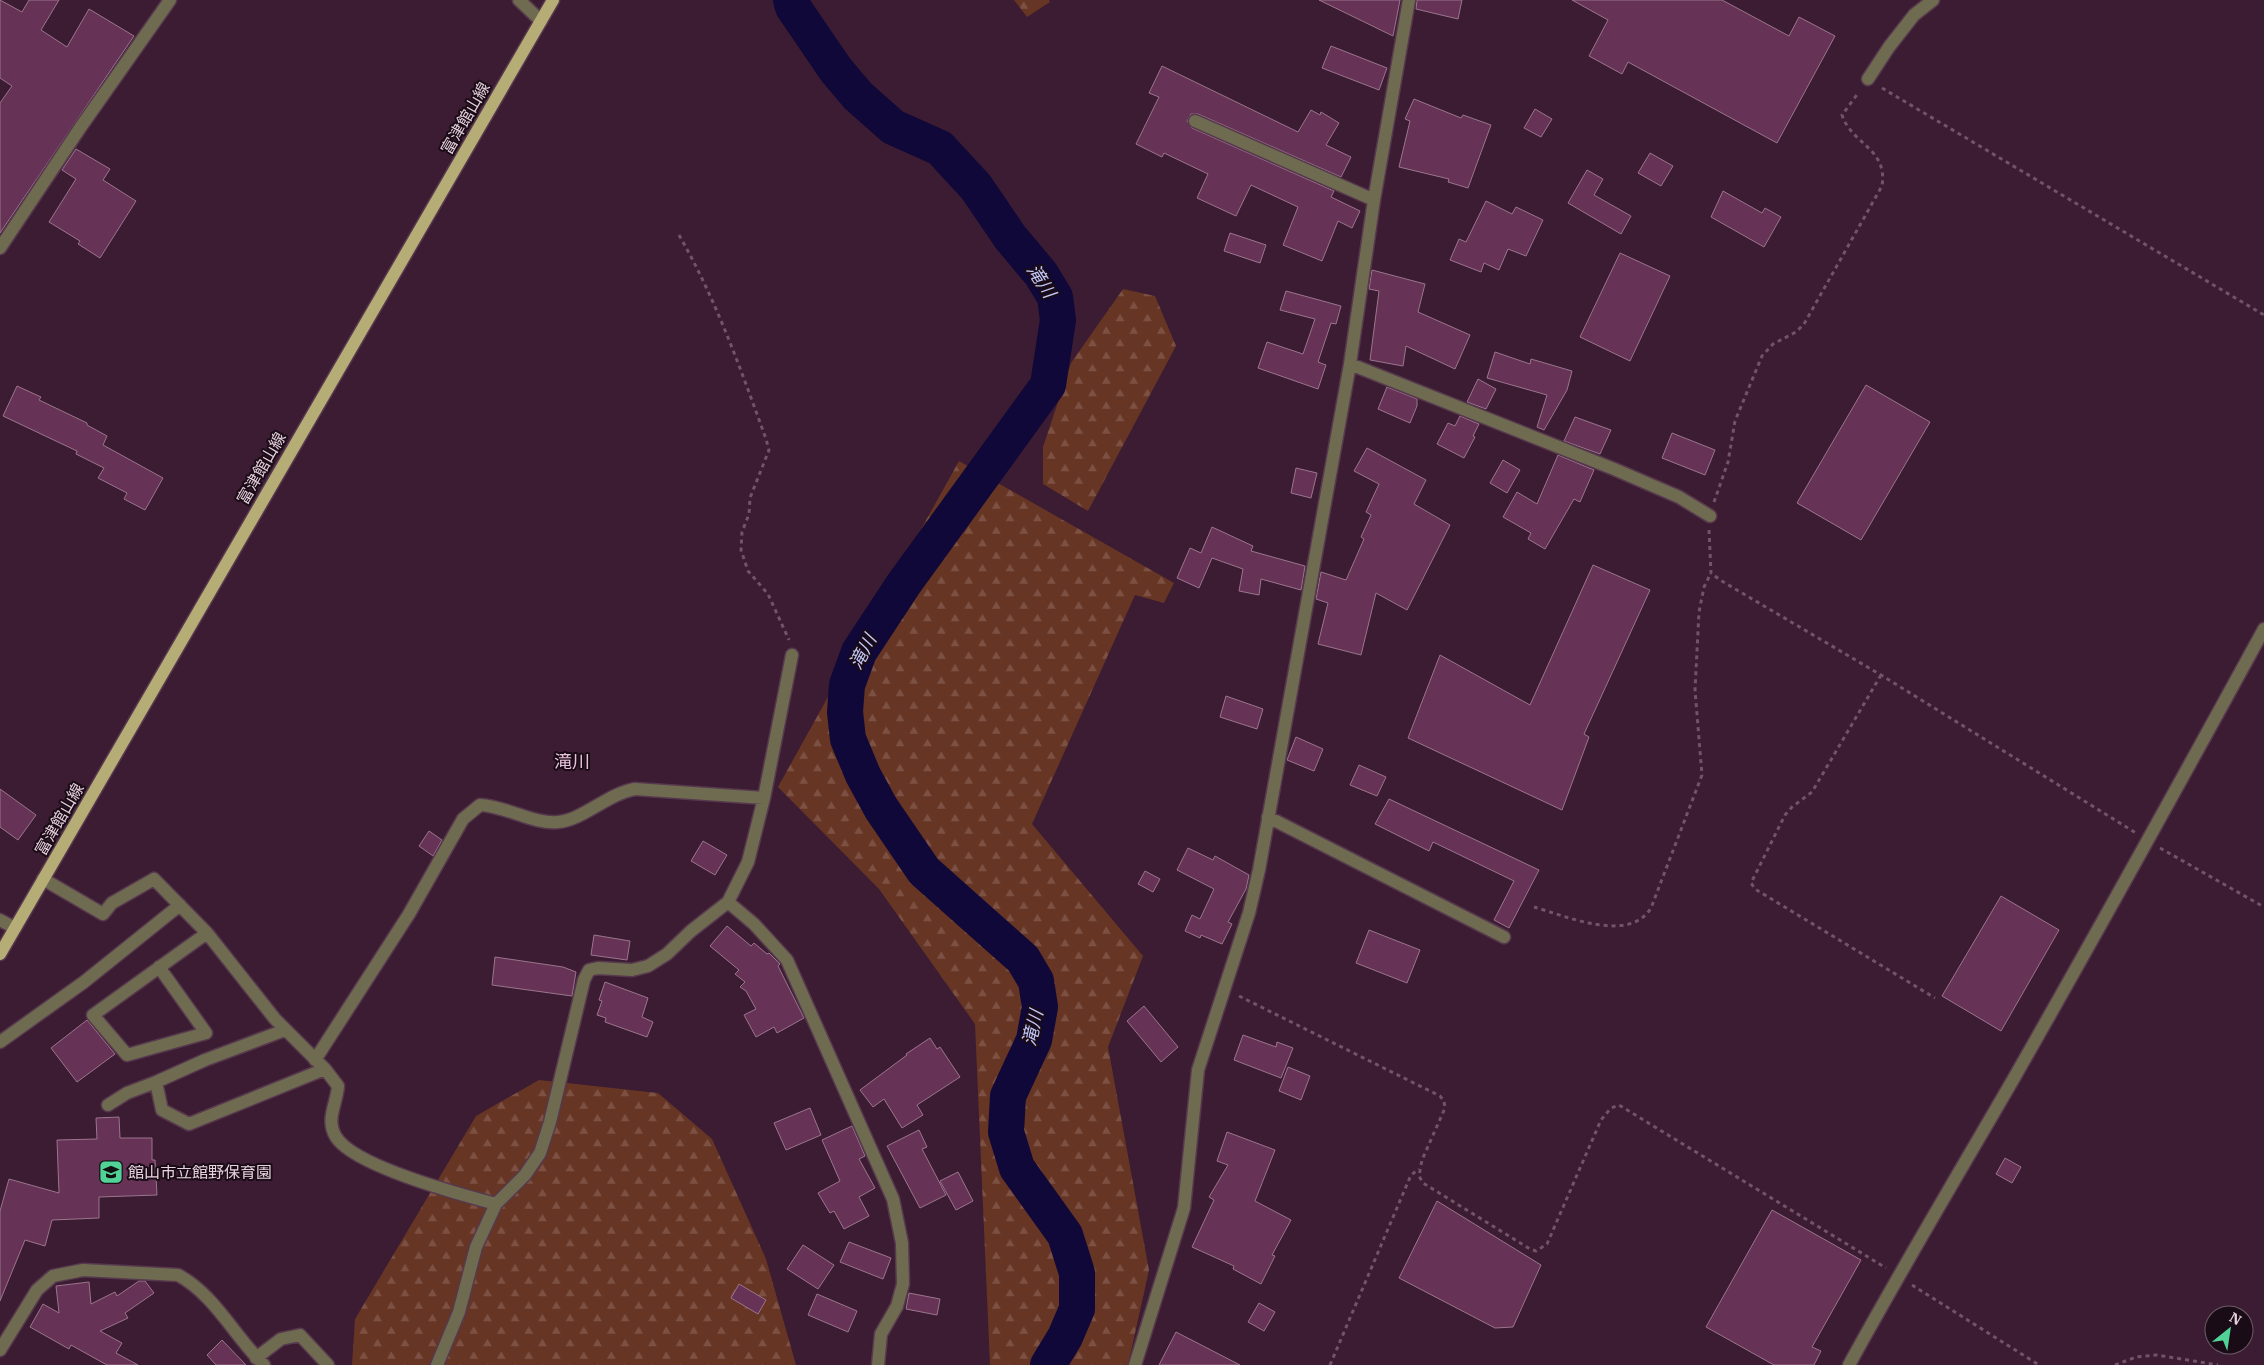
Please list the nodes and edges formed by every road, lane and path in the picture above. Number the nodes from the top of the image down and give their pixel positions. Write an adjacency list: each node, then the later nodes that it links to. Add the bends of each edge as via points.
1 (170, 0): 11 (street)
2 (519, 0): 6 (street)
3 (553, 0): 6 (main road, 富津館山線)
4 (1408, 0): 9 (street)
5 (1933, 0): 7 (street, via 1914,15)
6 (541, 21): 22 (main road, 富津館山線)
7 (1868, 80): 12 (path); 14 (path, via 1842,115 1846,125 1880,163 1884,173 1882,186 1804,324 1773,344 1762,356 1734,421 1728,462)
8 (1195, 121): 9 (street)
9 (1374, 200): 13 (street)
10 (679, 234): 17 (path, via 717,313 769,450 750,498 741,550 748,571 776,608)
11 (0, 248)
12 (2264, 315)
13 (1350, 364): 14 (street, via 1614,469 1679,497); 20 (street)
14 (1710, 516): 15 (path)
15 (1711, 573): 18 (path); 25 (path, via 1704,587 1699,612 1695,690 1702,775 1651,908 1642,919 1622,926 1604,926)
16 (2264, 629): 21 (street)
17 (792, 655): 19 (street)
18 (1881, 676): 21 (path); 34 (path, via 1812,792 1785,815 1751,883 1755,889)
19 (764, 798): 23 (street, via 748,862); 37 (street, via 634,789 620,791 574,817 558,822 545,822 492,805 480,805 463,819 409,914)
20 (1268, 817): 30 (street); 33 (street, via 1249,913)
21 (2148, 841): 26 (path); 43 (street)
22 (43, 879): 24 (street, via 103,914 112,903 154,879); 28 (main road, 富津館山線)
23 (728, 902): 42 (street, via 648,966 632,970 589,970 540,1152 525,1176); 48 (street, via 754,924 787,960 893,1199 902,1243 903,1284 897,1306 881,1334)
24 (180, 905): 29 (street); 36 (street, via 84,982)
25 (1534, 907)
26 (2264, 907)
27 (0, 920): 28 (street)
28 (15, 928): 31 (main road, 富津館山線)
29 (206, 933): 32 (street); 35 (street)
30 (1504, 937)
31 (0, 954)
32 (159, 967): 32 (street, via 93,1015 127,1055 206,1033)
33 (1225, 989): 41 (path, via 1440,1096 1445,1108); 49 (street, via 1198,1070 1184,1208)
34 (1935, 998)
35 (285, 1030): 37 (street); 39 (street)
36 (0, 1042)
37 (315, 1060): 38 (street)
38 (325, 1069): 39 (street, via 190,1124 162,1110); 42 (street, via 338,1086 330,1119 335,1137 345,1148 437,1188)
39 (156, 1082): 40 (street, via 127,1093)
40 (108, 1105)
41 (1419, 1169): 43 (path, via 1423,1182 1536,1251 1547,1244 1601,1120 1611,1108 1619,1106); 50 (path, via 1412,1176)
42 (496, 1204): 47 (street, via 476,1247 459,1312)
43 (1898, 1275): 51 (street); 52 (path)
44 (0, 1350): 45 (street, via 37,1290 53,1276 83,1270 178,1275 204,1295)
45 (260, 1361): 46 (street, via 281,1339 300,1336)
46 (328, 1365)
47 (437, 1365)
48 (878, 1365)
49 (1135, 1365)
50 (1330, 1365)
51 (1849, 1365)
52 (2039, 1365)
53 (2116, 1365): 54 (path, via 2136,1356 2157,1355)
54 (2218, 1365)

